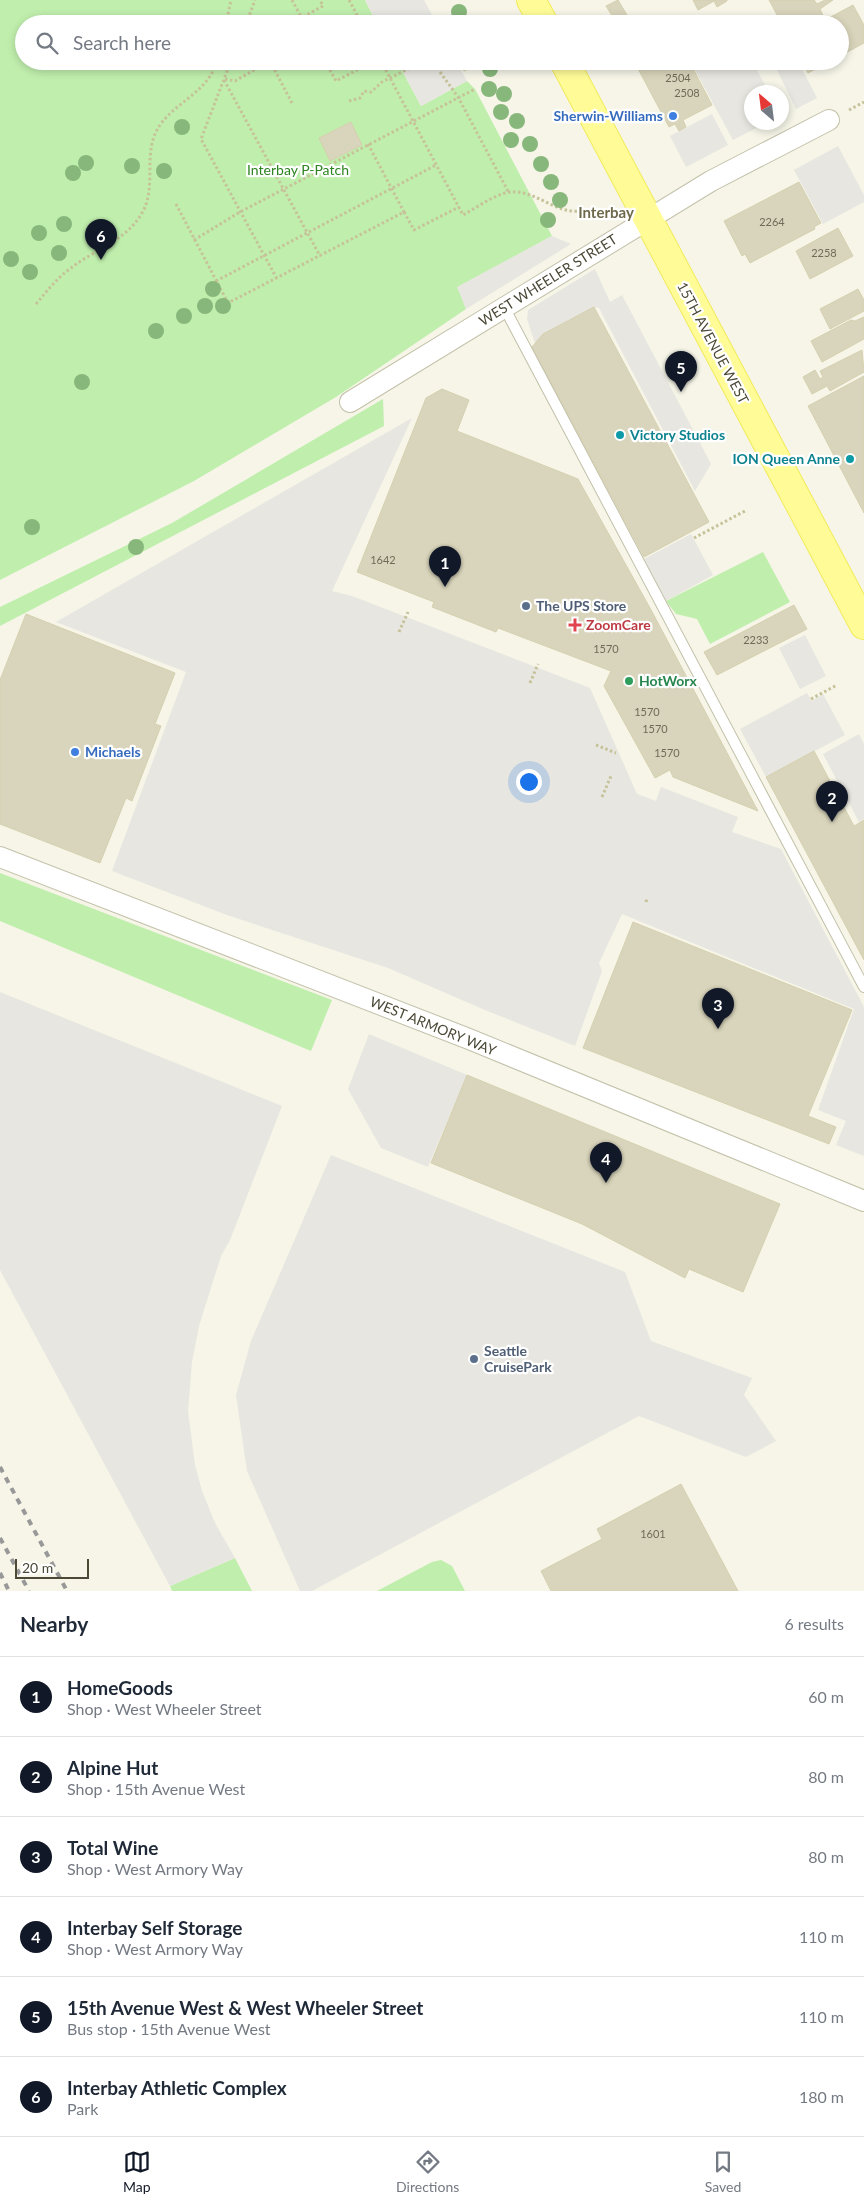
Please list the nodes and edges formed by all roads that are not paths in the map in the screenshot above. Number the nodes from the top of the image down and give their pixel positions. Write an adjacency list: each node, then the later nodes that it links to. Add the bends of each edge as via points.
1 (531, 0): 2 (main road)
2 (539, 15)
3 (569, 70): 5 (main road, 15TH AVENUE WEST)
4 (837, 116): 5 (street, WEST WHEELER STREET, via 711,181)
5 (647, 220): 6 (street, WEST WHEELER STREET); 8 (main road, 15TH AVENUE WEST)
6 (504, 307): 7 (street, WEST WHEELER STREET); 10 (lane)
7 (350, 402)
8 (864, 624)
9 (0, 857): 11 (street, WEST ARMORY WAY, via 469,1039)
10 (864, 986)
11 (864, 1201)

